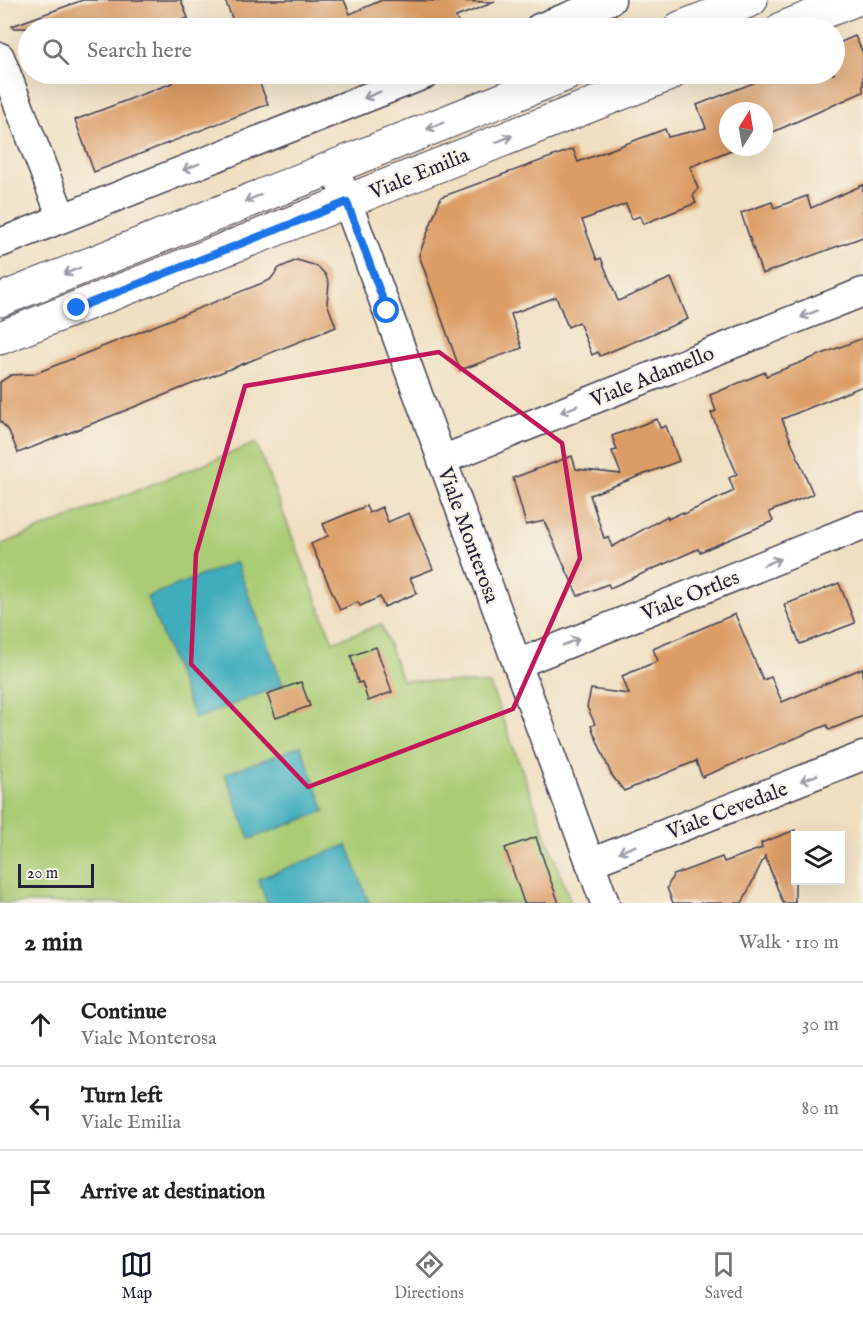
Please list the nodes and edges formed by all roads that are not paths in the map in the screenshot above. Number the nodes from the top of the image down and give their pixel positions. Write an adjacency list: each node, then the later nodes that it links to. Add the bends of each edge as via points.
1 (611, 0): 4 (street)
2 (751, 0): 5 (street)
3 (854, 0): 6 (street)
4 (565, 18)
5 (705, 18)
6 (808, 18)
7 (0, 57): 13 (street)
8 (401, 84): 13 (street, one-way to 13)
9 (542, 84): 11 (street, Viale Emilia, one-way to 11)
10 (645, 84): 12 (street, Viale Emilia, one-way to 10)
11 (334, 166): 12 (street, Viale Monterosa); 16 (street, Viale Emilia, one-way to 16)
12 (347, 202): 17 (street, Viale Emilia); 18 (street, Viale Monterosa)
13 (62, 218): 14 (street)
14 (0, 243)
15 (863, 292): 18 (street, Viale Adamello, one-way to 18)
16 (0, 300)
17 (0, 338)
18 (442, 460): 20 (street, Viale Monterosa)
19 (863, 525): 20 (street, Viale Ortles, one-way to 19)
20 (517, 664): 22 (street, Viale Monterosa)
21 (863, 756): 22 (street, Viale Cevedale, one-way to 22)
22 (590, 863): 23 (street, Viale Monterosa)
23 (605, 903)

